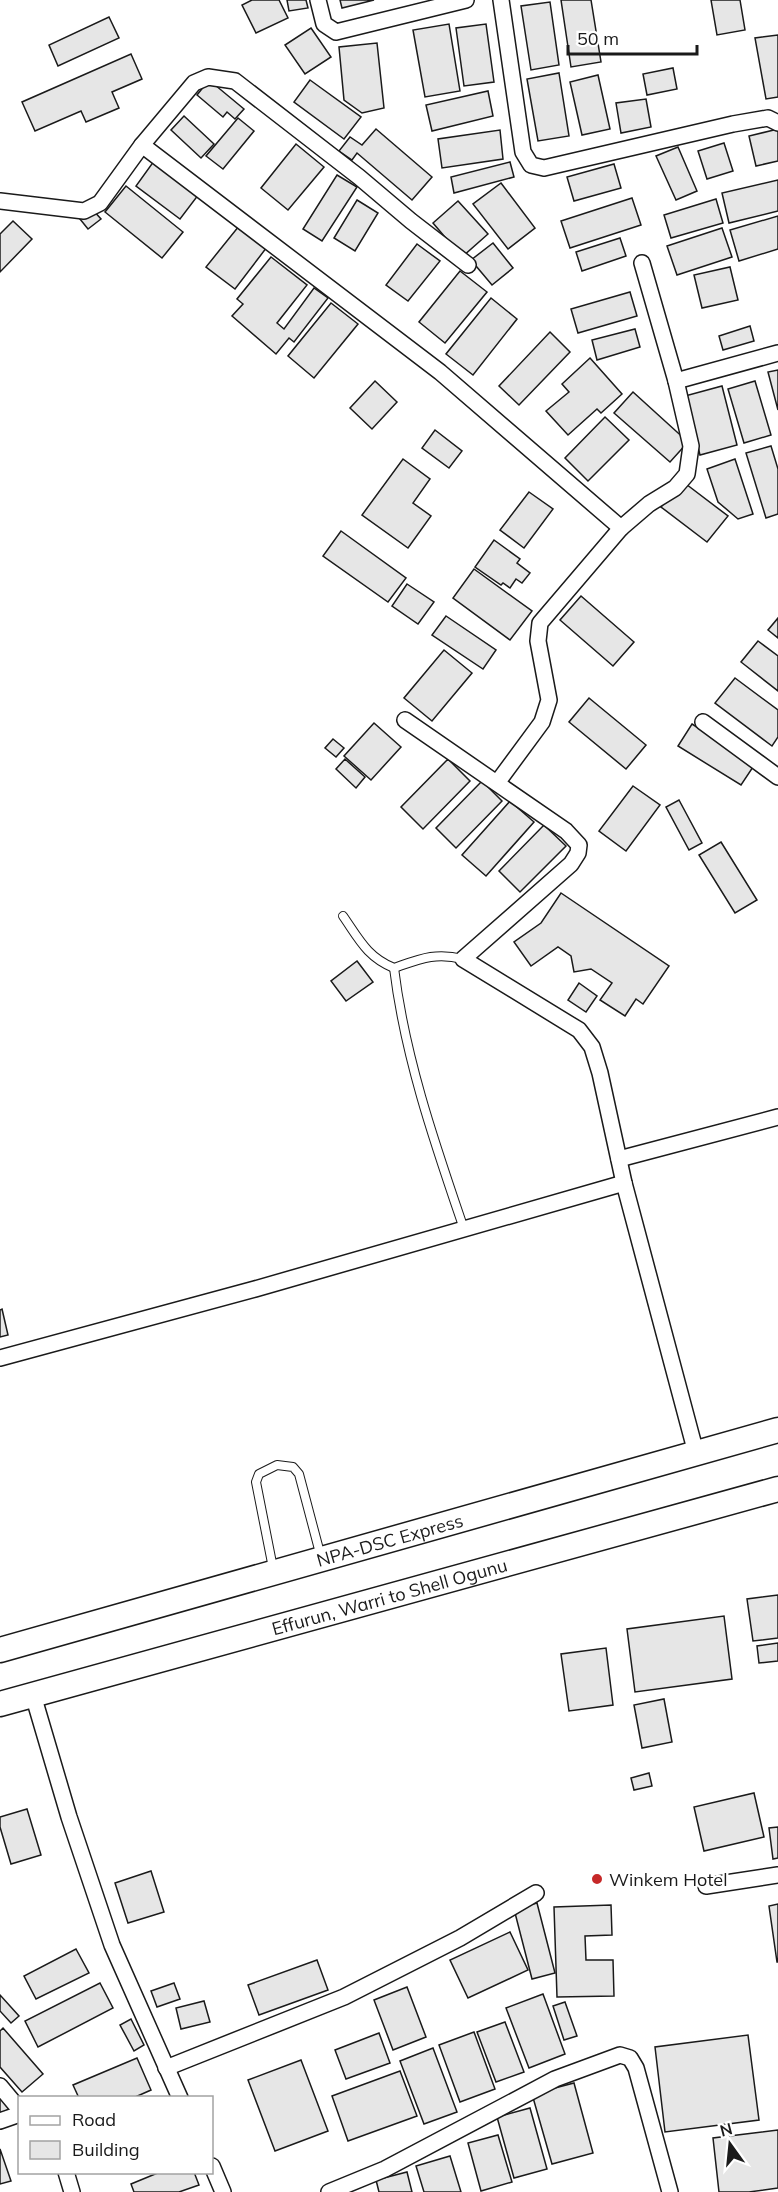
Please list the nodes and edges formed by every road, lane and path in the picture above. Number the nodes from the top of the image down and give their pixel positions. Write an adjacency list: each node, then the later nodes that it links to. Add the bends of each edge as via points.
1 (318, 0): 2 (street, via 324,24 336,32)
2 (466, 0)
3 (501, 0): 4 (street, via 523,152 531,165 544,168 768,118)
4 (778, 123)
5 (142, 145): 6 (street, via 100,203 84,211); 8 (street, via 194,83 208,77 235,81); 11 (street, via 440,372)
6 (0, 201)
7 (642, 263): 10 (street)
8 (468, 265)
9 (778, 353): 10 (street)
10 (676, 381): 11 (street, via 691,446 687,474 675,488)
11 (621, 528): 15 (street, via 540,623 538,641 549,700 542,722)
12 (405, 720): 15 (street)
13 (703, 722): 14 (street)
14 (778, 777)
15 (497, 783): 17 (street, via 566,831 579,845 578,853 571,864)
16 (343, 916): 18 (lane, via 367,952)
17 (463, 959): 18 (lane, via 429,956); 20 (street, via 579,1030 592,1047)
18 (394, 968): 22 (lane, via 398,1002 427,1117)
19 (778, 1117): 20 (street)
20 (619, 1159): 21 (street)
21 (624, 1184): 22 (street); 25 (street)
22 (464, 1229): 23 (street)
23 (0, 1358)
24 (778, 1430): 25 (main road, NPA-DSC Express)
25 (696, 1453): 27 (main road, NPA-DSC Express)
26 (778, 1489): 30 (main road, Effurun, Warri to Shell Ogunu)
27 (321, 1559): 28 (main road, NPA-DSC Express); 28 (lane, via 299,1474 293,1467 277,1465 259,1474 256,1482)
28 (274, 1572): 29 (main road, NPA-DSC Express)
29 (0, 1650)
30 (33, 1695): 31 (main road, Effurun, Warri to Shell Ogunu); 35 (street, via 112,1945)
31 (0, 1704)
32 (778, 1875): 33 (street)
33 (705, 1886)
34 (536, 1893): 35 (street, via 460,1938 344,1997)
35 (166, 2068): 37 (street)
36 (0, 2086): 38 (street)
37 (180, 2096)
38 (18, 2108)
39 (18, 2115): 40 (street)
40 (0, 2121)
41 (213, 2168): 44 (street)
42 (67, 2174): 43 (street)
43 (72, 2192)
44 (224, 2192)
45 (329, 2192): 46 (street, via 385,2169 555,2079 620,2055 630,2058 636,2068)
46 (670, 2192)

